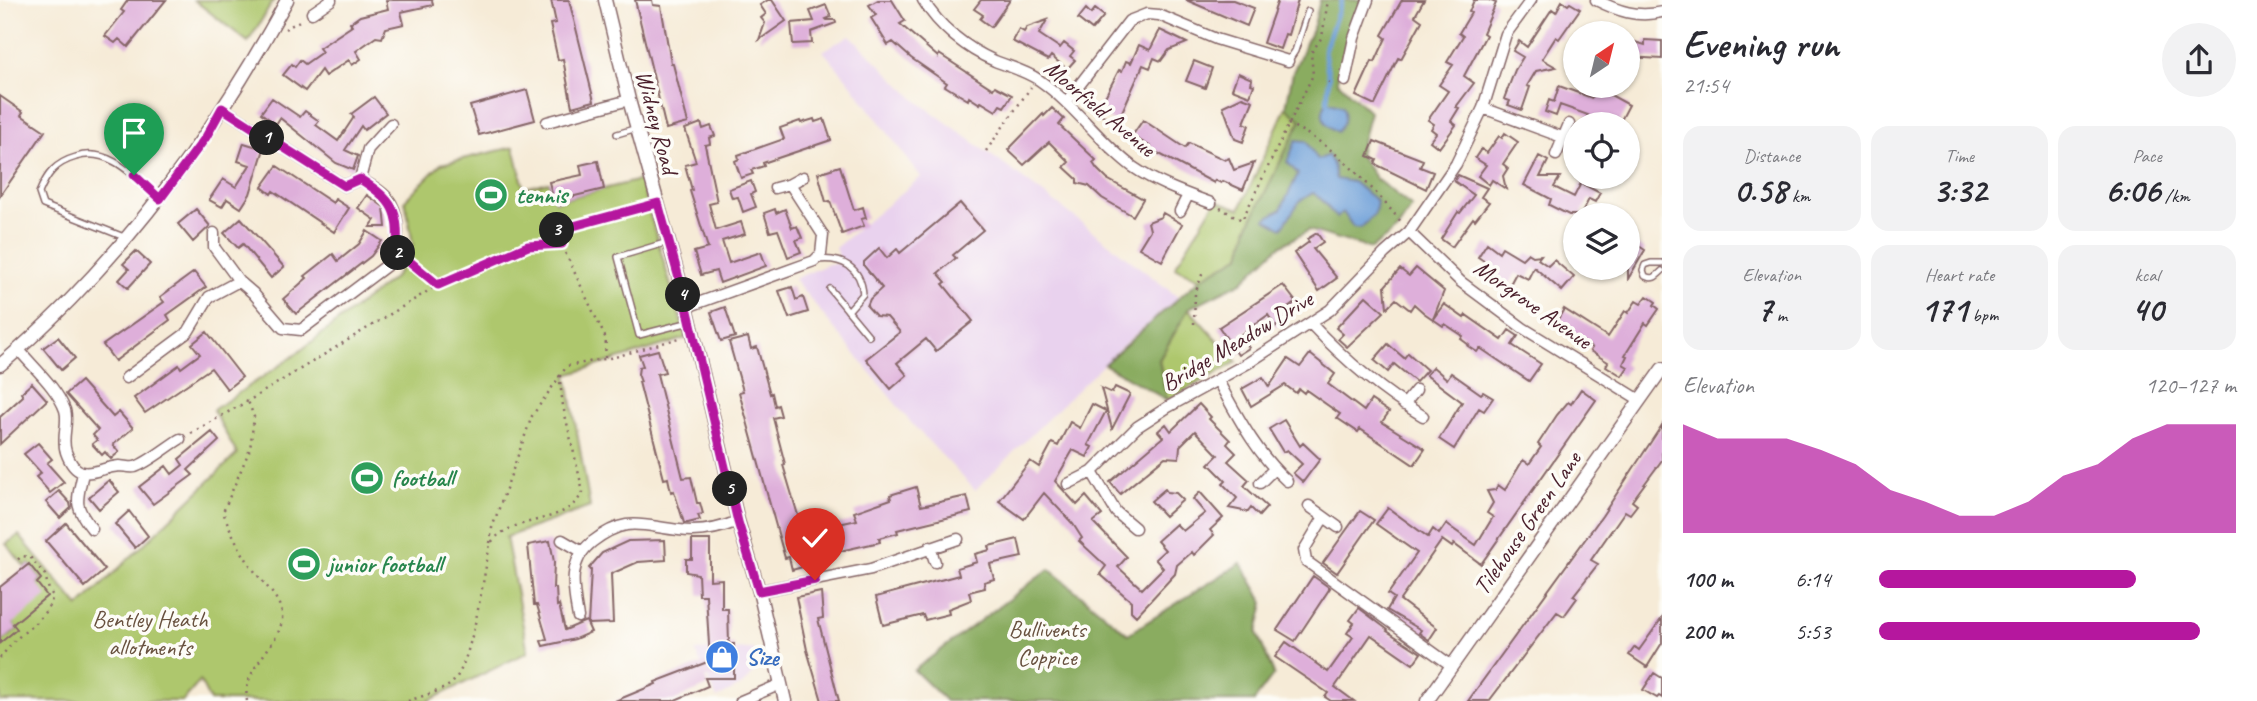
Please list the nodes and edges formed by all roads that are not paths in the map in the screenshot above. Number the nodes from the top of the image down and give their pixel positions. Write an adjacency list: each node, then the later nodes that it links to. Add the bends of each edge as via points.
1 (287, 0): 15 (street)
2 (605, 0): 13 (street, Widney Road)
3 (1368, 0): 12 (street)
4 (1531, 0): 16 (street, Bridge Meadow Drive, via 1506,34)
5 (1596, 0): 9 (street, via 1637,15)
6 (927, 1): 14 (street, Moorfield Avenue, via 944,27 966,45 1037,78)
7 (325, 2): 10 (street)
8 (1308, 11): 11 (lane)
9 (1662, 12)
10 (312, 13)
11 (1289, 61): 14 (street, via 1147,14 1129,21)
12 (1345, 81)
13 (629, 100): 17 (street); 19 (street, Widney Road)
14 (1066, 101): 27 (street, Moorfield Avenue, via 1132,166)
15 (222, 108): 24 (street, via 344,186); 28 (street)
16 (1483, 108): 21 (street); 31 (street, Bridge Meadow Drive, via 1456,164)
17 (547, 122)
18 (391, 124): 24 (street, via 368,149)
19 (637, 128): 20 (lane); 34 (street, Widney Road)
20 (617, 134)
21 (1562, 137): 22 (street)
22 (1556, 155)
23 (803, 177): 25 (street)
24 (360, 179): 38 (street, via 391,204 398,229 397,251 390,264 301,330 283,328)
25 (790, 184): 26 (street); 35 (street, via 822,235 821,254)
26 (775, 188)
27 (1188, 195): 29 (street, Moorfield Avenue); 30 (street)
28 (160, 199): 33 (street); 33 (lane, via 123,167 95,153 61,161 47,175 39,193 43,205)
29 (1211, 203)
30 (1180, 211)
31 (1409, 232): 43 (street, Bridge Meadow Drive); 51 (street, Morgrove Avenue, via 1461,282 1523,328)
32 (214, 233): 38 (street, via 214,247)
33 (127, 238): 45 (street)
34 (668, 242): 40 (street, Widney Road); 42 (lane, via 618,257 635,322 639,335)
35 (814, 261): 40 (street); 41 (lane, via 839,260 858,274 863,294)
36 (1662, 264): 37 (lane, via 1651,263 1643,270 1651,278)
37 (1662, 271)
38 (239, 281): 48 (street, via 209,297 188,332)
39 (830, 289): 41 (lane)
40 (687, 307): 42 (street, Widney Road)
41 (848, 311): 44 (lane)
42 (691, 322): 63 (street, Widney Road)
43 (1311, 324): 49 (street, Bridge Meadow Drive); 52 (street, via 1341,356)
44 (869, 336)
45 (19, 350): 46 (street); 57 (street, via 64,407 66,451)
46 (0, 365)
47 (1662, 369): 51 (street, Tilehouse Green Lane)
48 (126, 378)
49 (1218, 381): 55 (street, via 1248,437); 56 (street, Bridge Meadow Drive, via 1137,427)
50 (1416, 390): 52 (street)
51 (1640, 400): 74 (street, Tilehouse Green Lane)
52 (1404, 405): 53 (street)
53 (1423, 416)
54 (180, 439): 57 (street, via 134,467)
55 (1274, 470): 58 (street); 59 (street)
56 (1092, 472): 60 (street, Bridge Meadow Drive); 65 (street, via 1116,512)
57 (83, 473): 66 (street, via 77,503)
58 (1287, 481)
59 (1260, 483)
60 (1068, 484)
61 (1309, 506): 62 (street)
62 (1324, 517): 64 (street); 74 (street, via 1304,551 1306,561)
63 (738, 522): 70 (street, via 717,530 681,531 631,524 610,529); 72 (street, Widney Road)
64 (1338, 527)
65 (1135, 528)
66 (92, 529)
67 (958, 538): 69 (street)
68 (562, 540): 70 (street)
69 (930, 547): 71 (street); 72 (street, via 871,569)
70 (582, 551): 73 (street, via 573,572)
71 (935, 562)
72 (759, 591): 75 (street, Widney Road)
73 (578, 617)
74 (1452, 666): 78 (street, Tilehouse Green Lane)
75 (781, 684): 76 (street); 77 (street, Widney Road)
76 (741, 701)
77 (785, 701)
78 (1427, 701)

